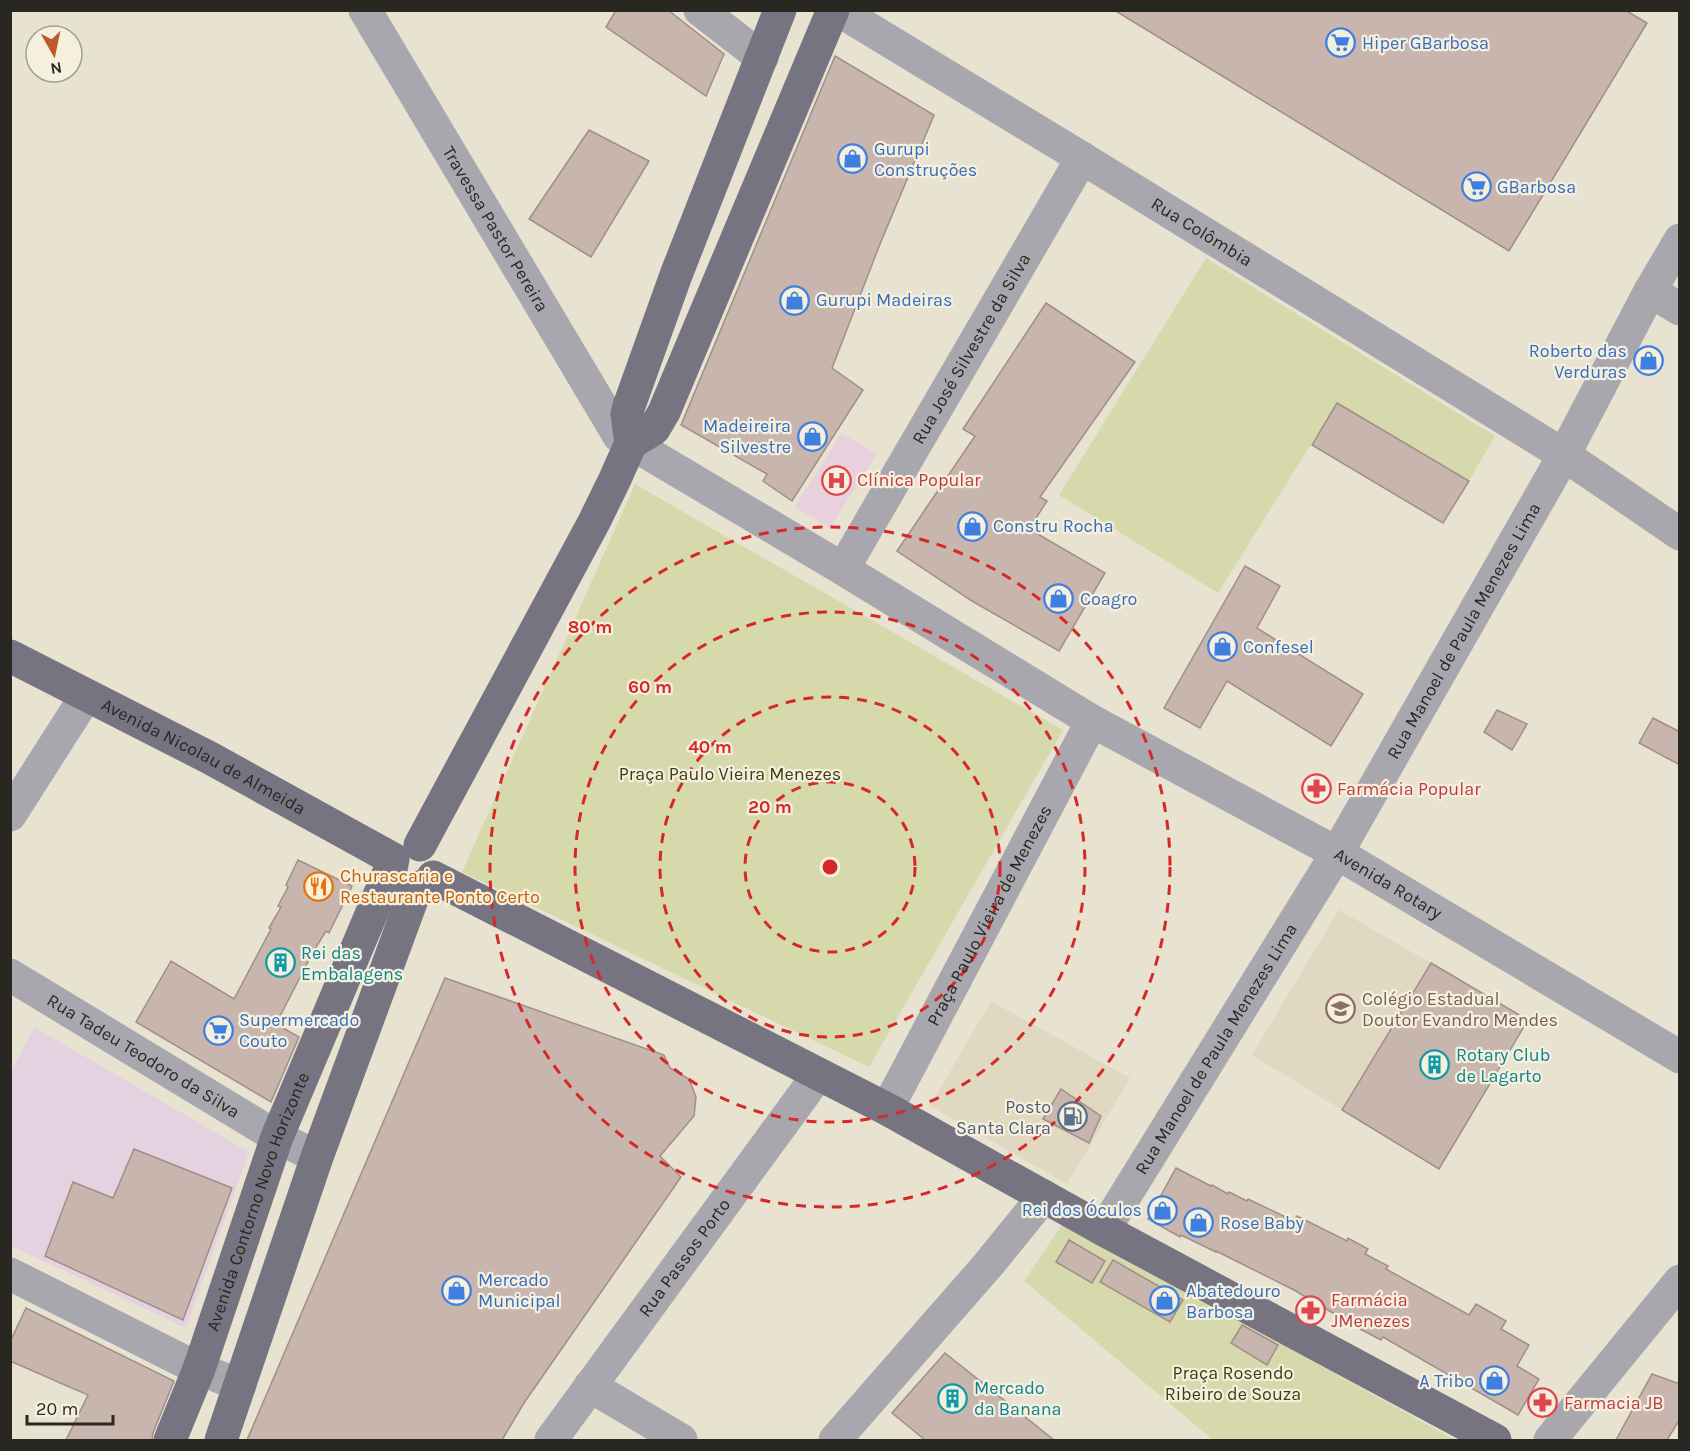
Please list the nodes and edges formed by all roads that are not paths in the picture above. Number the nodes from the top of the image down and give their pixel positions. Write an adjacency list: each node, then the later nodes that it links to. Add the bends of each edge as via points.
1 (365, 10): 11 (street, Travessa Pastor Pereira, via 619,436)
2 (700, 10): 6 (street)
3 (780, 10): 6 (main road)
4 (833, 10): 11 (main road, via 664,412 654,429)
5 (838, 10): 7 (street, Rua Colômbia)
6 (762, 58): 11 (main road, via 628,406)
7 (1082, 158): 12 (street, Rua Colômbia); 14 (street, Rua José Silvestre da Silva)
8 (1680, 240): 9 (street, Rua Manoel de Paula Menezes Lima)
9 (1650, 291): 10 (street); 12 (street, Rua Manoel de Paula Menezes Lima)
10 (1680, 309)
11 (631, 443): 14 (street); 20 (main road, Avenida Contorno Novo Horizonte, via 594,522)
12 (1564, 455): 13 (street, Rua Colômbia); 19 (street, Rua Manoel de Paula Menezes Lima)
13 (1680, 534)
14 (843, 569): 17 (street)
15 (10, 656): 16 (main road, Avenida Nicolau de Almeida)
16 (86, 696): 18 (street); 20 (main road, Avenida Nicolau de Almeida)
17 (1092, 721): 19 (street, Avenida Rotary); 25 (street, Praça Paulo Vieira de Menezes)
18 (10, 815)
19 (1337, 853): 23 (street, Avenida Rotary); 29 (street, Rua Manoel de Paula Menezes Lima)
20 (402, 857): 21 (main road, via 426,848 436,864); 26 (main road, Avenida Contorno Novo Horizonte)
21 (426, 882): 24 (main road); 27 (main road, via 414,894)
22 (10, 975): 26 (street, Rua Tadeu Teodoro da Silva)
23 (1680, 1057)
24 (818, 1075): 25 (main road); 34 (street, Rua Passos Porto)
25 (887, 1109): 28 (main road)
26 (278, 1137): 27 (street, Rua Tadeu Teodoro da Silva); 32 (main road, Avenida Contorno Novo Horizonte)
27 (317, 1157): 33 (main road)
28 (1044, 1196): 29 (main road); 39 (street)
29 (1104, 1230): 40 (main road)
30 (10, 1274): 32 (street)
31 (1680, 1281): 41 (street)
32 (199, 1369): 33 (street); 35 (main road, Avenida Contorno Novo Horizonte)
33 (240, 1385): 36 (main road)
34 (590, 1386): 37 (street, Rua Passos Porto); 38 (street)
35 (170, 1440)
36 (220, 1440)
37 (551, 1440)
38 (681, 1440)
39 (835, 1440)
40 (1495, 1440)
41 (1550, 1440)

